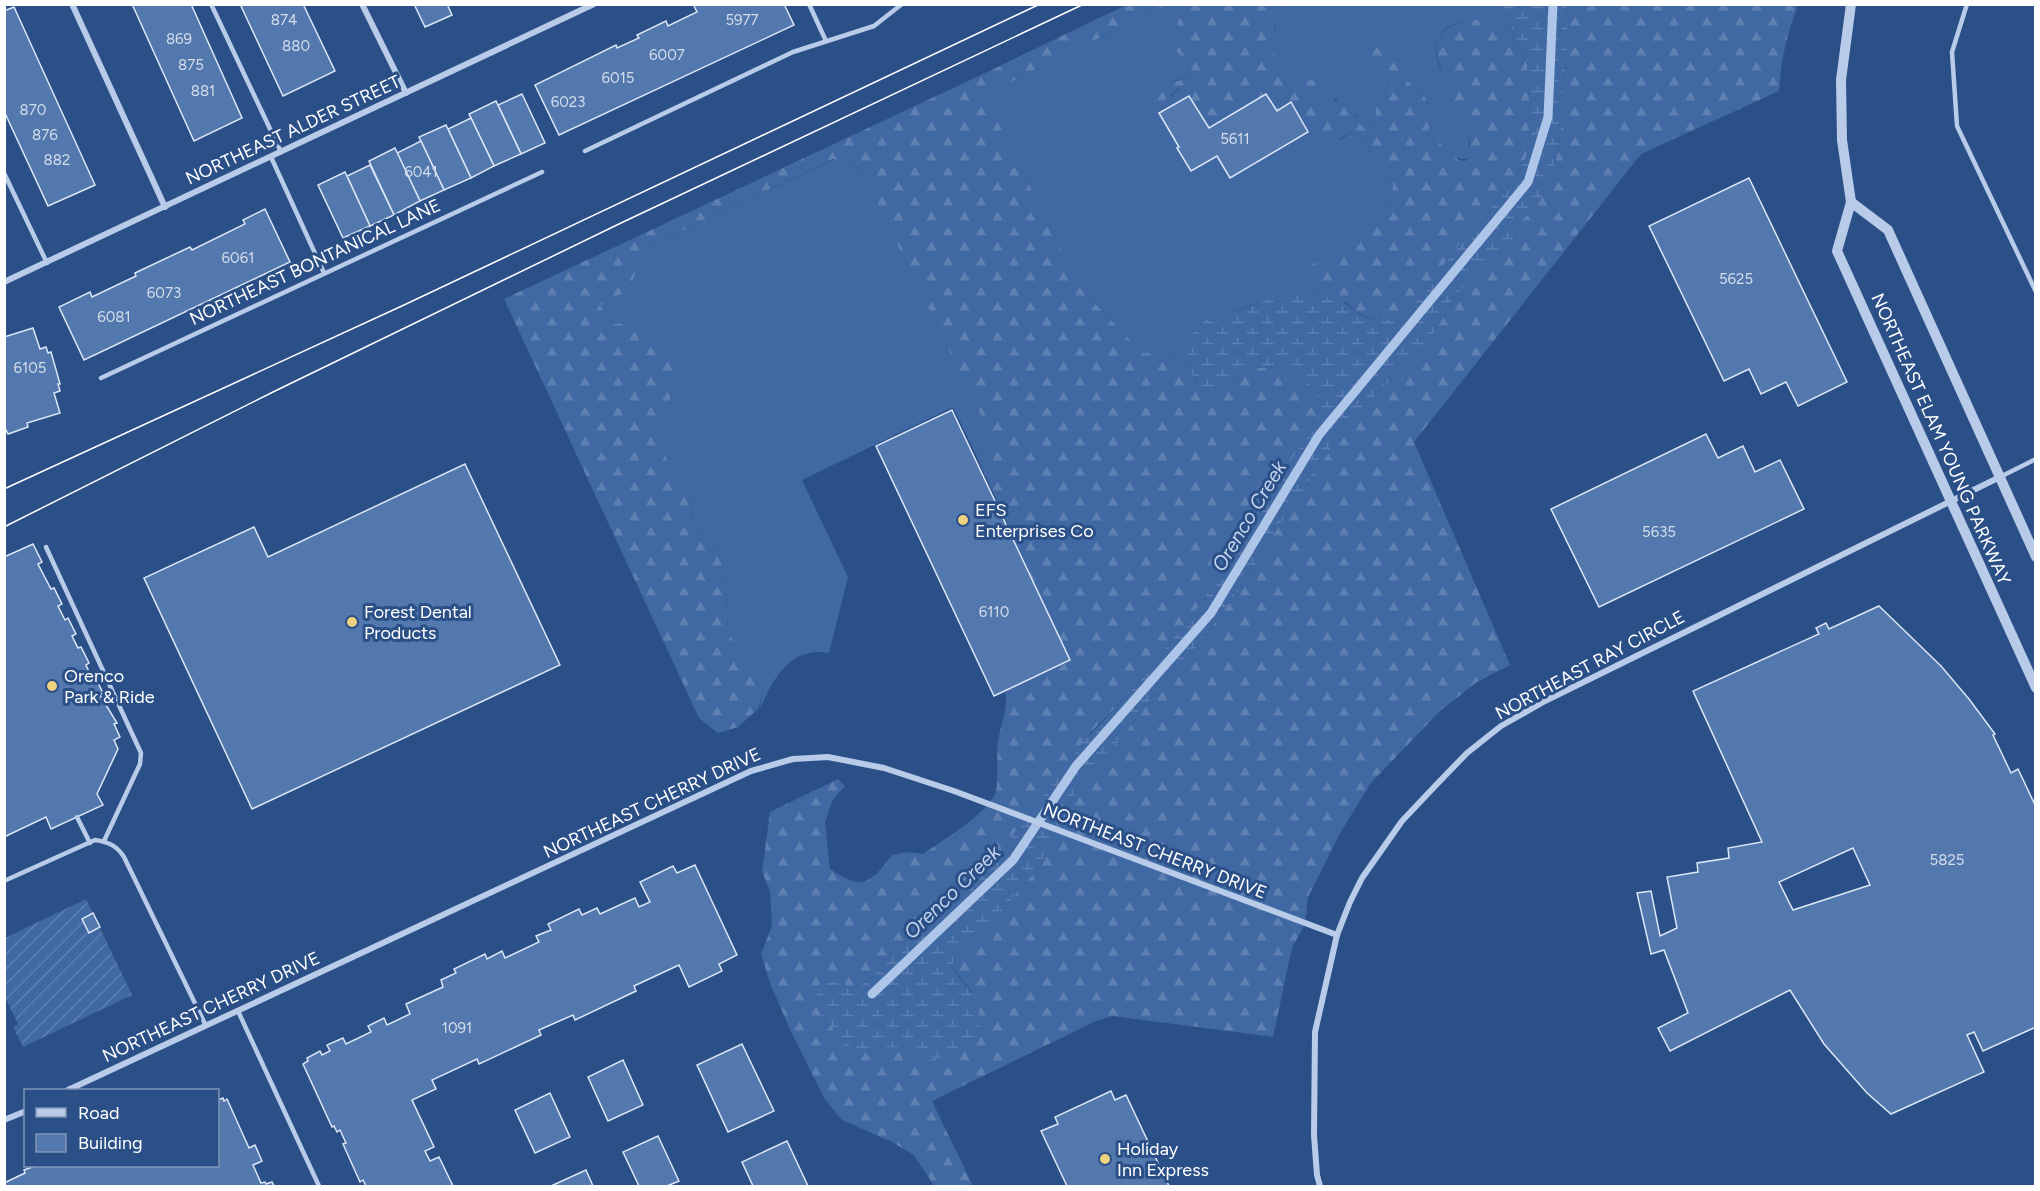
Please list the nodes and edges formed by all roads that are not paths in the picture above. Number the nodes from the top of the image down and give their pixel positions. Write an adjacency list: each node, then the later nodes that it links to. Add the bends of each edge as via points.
1 (72, 4): 17 (street)
2 (211, 4): 12 (lane)
3 (362, 4): 10 (street)
4 (594, 4): 10 (street, NORTHEAST ALDER STREET)
5 (809, 4): 9 (lane)
6 (902, 4): 9 (lane, via 874,26)
7 (1851, 4): 16 (street, NORTHEAST ELAM YOUNG PARKWAY, via 1841,90 1843,148)
8 (1967, 4): 21 (lane, via 1952,52 1957,126)
9 (826, 41): 11 (lane, via 793,52)
10 (406, 93): 12 (street, NORTHEAST ALDER STREET)
11 (585, 151)
12 (281, 152): 13 (street, NORTHEAST ALDER STREET)
13 (271, 157): 17 (street, NORTHEAST ALDER STREET); 19 (lane)
14 (542, 172): 19 (lane, NORTHEAST BONTANICAL LANE)
15 (4, 173): 18 (lane)
16 (1851, 202): 24 (street, NORTHEAST ELAM YOUNG PARKWAY, via 1888,230); 25 (street, NORTHEAST ELAM YOUNG PARKWAY, via 1837,251)
17 (165, 207): 18 (street, NORTHEAST ALDER STREET)
18 (47, 263): 20 (street, NORTHEAST ALDER STREET)
19 (324, 273): 22 (lane, NORTHEAST BONTANICAL LANE)
20 (4, 282)
21 (2036, 292)
22 (101, 378)
23 (2036, 459): 24 (lane)
24 (2000, 477): 25 (street, NORTHEAST RAY CIRCLE); 27 (street, NORTHEAST ELAM YOUNG PARKWAY)
25 (1951, 501): 28 (street, NORTHEAST ELAM YOUNG PARKWAY); 33 (street, NORTHEAST RAY CIRCLE, via 1501,726 1467,753 1402,821 1362,878)
26 (46, 547): 30 (lane, via 141,753 140,764)
27 (2036, 556)
28 (2036, 688)
29 (77, 817): 31 (lane)
30 (104, 841): 31 (lane); 35 (lane, via 117,847 124,857)
31 (90, 843): 32 (lane)
32 (4, 882)
33 (1337, 935): 34 (street, NORTHEAST CHERRY DRIVE, via 884,768 828,757 793,759 751,771); 40 (street, NORTHEAST RAY CIRCLE, via 1315,1032 1314,1135)
34 (238, 1011): 35 (street, NORTHEAST CHERRY DRIVE); 39 (lane)
35 (206, 1026): 36 (street, NORTHEAST CHERRY DRIVE)
36 (71, 1089)
37 (24, 1112): 38 (street)
38 (4, 1120)
39 (319, 1186)
40 (1320, 1186)

